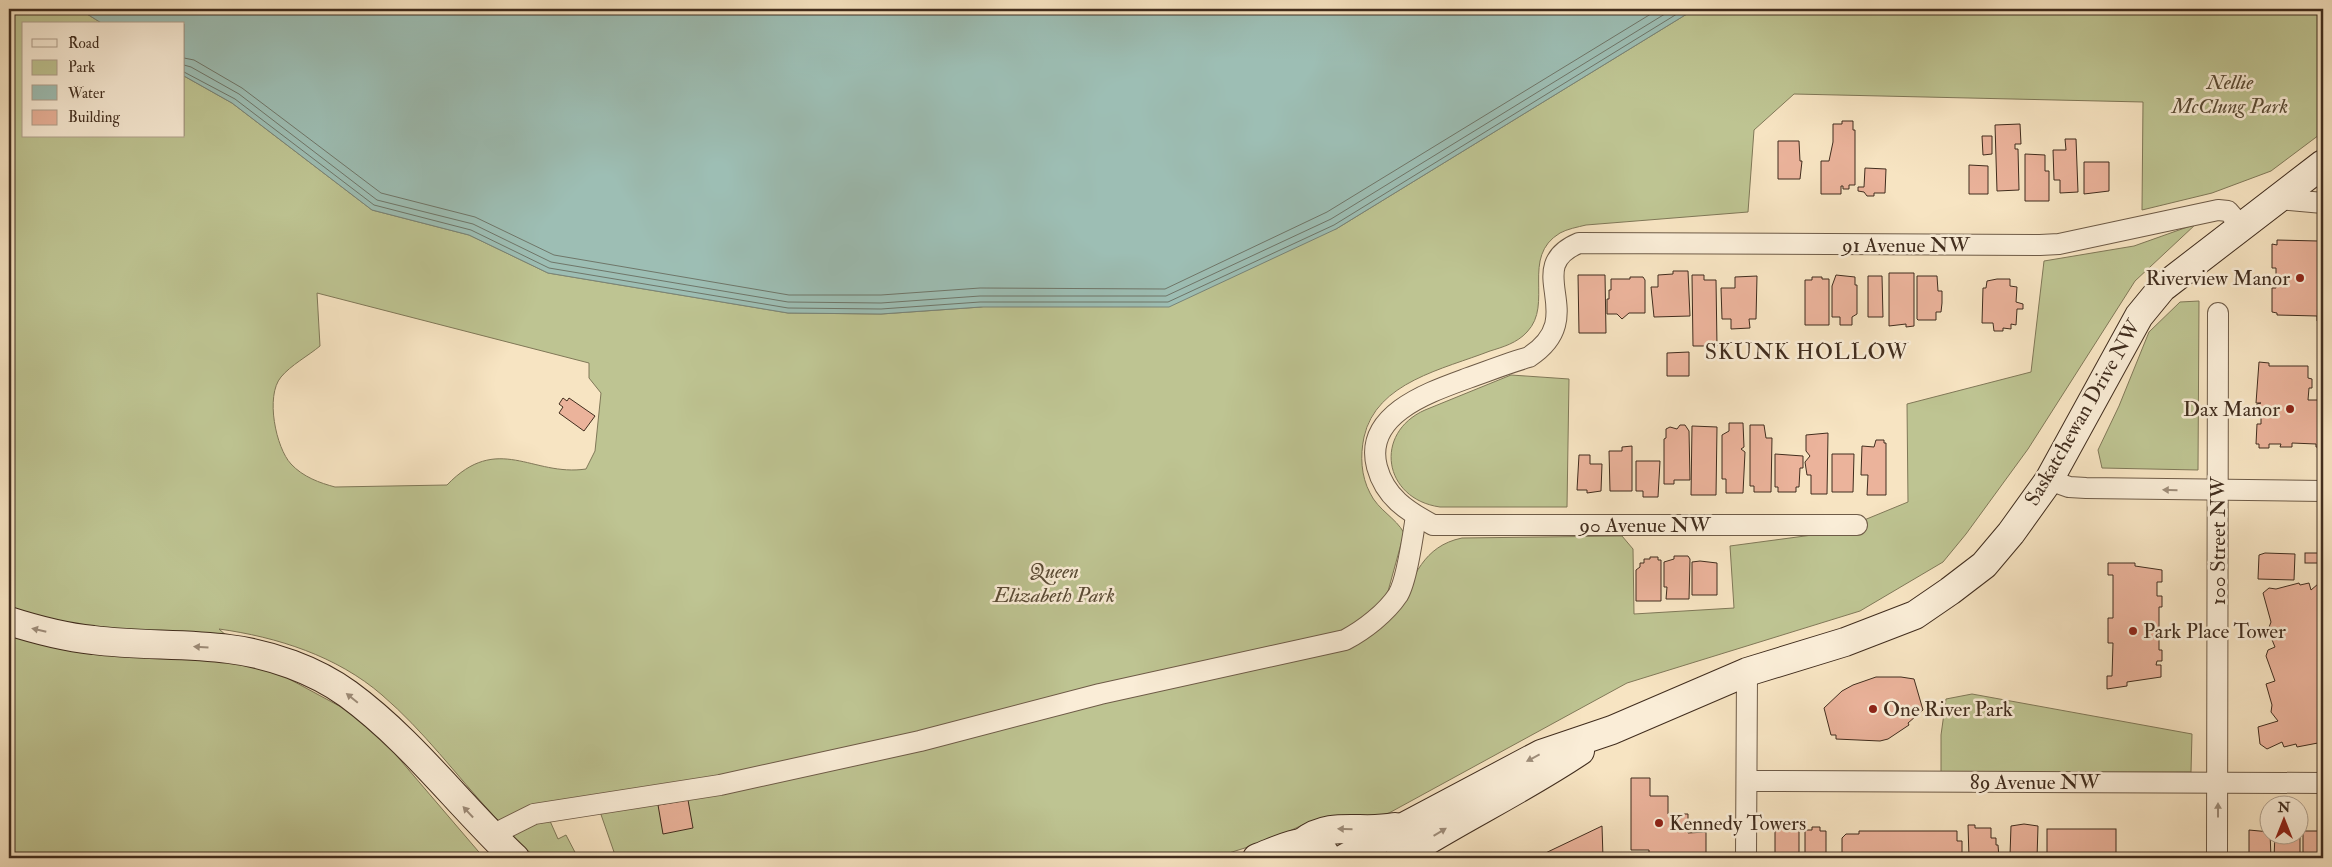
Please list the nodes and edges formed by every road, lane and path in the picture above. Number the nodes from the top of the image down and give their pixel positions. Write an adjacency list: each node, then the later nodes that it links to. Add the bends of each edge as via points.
1 (2323, 164): 2 (main road, Saskatchewan Drive NW)
2 (2279, 199): 3 (street); 4 (main road, Saskatchewan Drive NW)
3 (2323, 204)
4 (2242, 227): 6 (main road, Saskatchewan Drive NW, via 2162,288 2150,301 2092,398); 9 (street, 91 Avenue NW, via 2228,211 2218,210 2059,244 1808,245 1589,241 1570,246 1562,253 1553,272 1558,317 1549,341 1540,350 1529,357 1430,392 1404,406 1386,423 1376,447 1379,476 1394,500)
5 (2218, 313): 7 (street, 100 Street NW)
6 (2049, 480): 7 (street, one-way to 6, via 2086,488 2069,487); 12 (main road, Saskatchewan Drive NW, via 1984,565 1916,615 1844,642)
7 (2219, 490): 8 (street); 15 (street, 100 Street NW)
8 (2323, 491)
9 (1424, 521): 10 (street, 90 Avenue NW); 18 (street, via 1410,552 1398,594 1367,626 1346,640 1100,694 920,741 720,785 534,814)
10 (1857, 525)
11 (9, 621): 18 (main road, one-way to 11, via 412,752 355,700 292,665 230,649 95,640 36,630)
12 (1747, 672): 13 (main road, Saskatchewan Drive NW); 14 (street)
13 (1612, 730): 17 (main road, Saskatchewan Drive NW, one-way to 17, via 1541,754); 24 (main road, Saskatchewan Drive NW, one-way to 13, via 1554,768)
14 (1747, 781): 15 (street, 89 Avenue NW); 25 (street)
15 (2218, 783): 16 (street, 89 Avenue NW); 26 (street, 100 Street NW, one-way to 15)
16 (2323, 783)
17 (1411, 824): 19 (main road, one-way to 19, via 1372,830 1331,829 1320,831); 23 (main road, Saskatchewan Drive NW)
18 (490, 836): 20 (main road)
19 (1303, 842): 21 (main road); 22 (main road, via 1320,848)
20 (515, 858)
21 (1257, 858)
22 (1327, 858)
23 (1345, 858)
24 (1399, 858)
25 (1746, 858)
26 (2218, 858)

